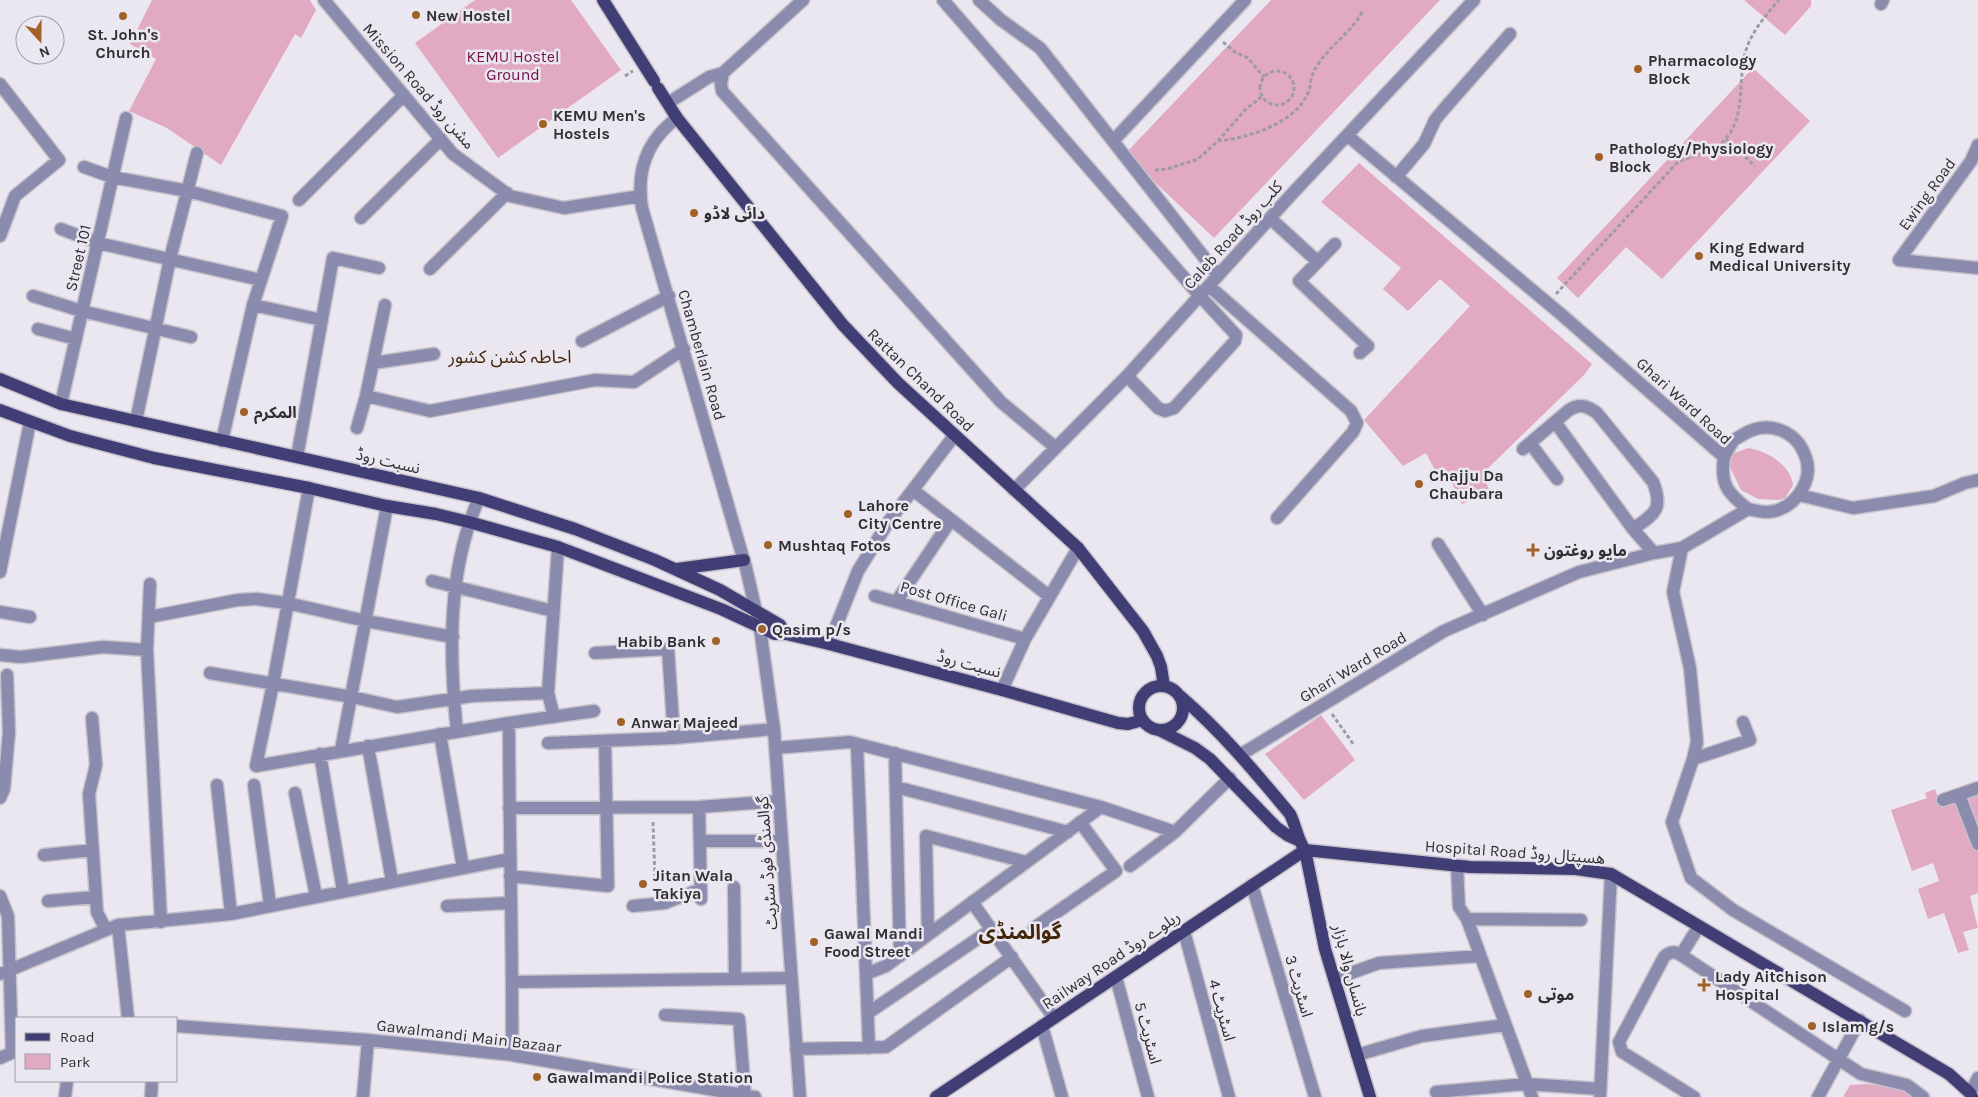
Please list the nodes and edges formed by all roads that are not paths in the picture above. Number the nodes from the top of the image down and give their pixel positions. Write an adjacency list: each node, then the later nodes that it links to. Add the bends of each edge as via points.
1 (324, 0): 11 (street, Mission Road مشن روڈ)
2 (603, 0): 12 (main road, Rattan Chand Road)
3 (803, 0): 9 (street)
4 (942, 0): 43 (street)
5 (979, 0): 17 (street, via 1040,48)
6 (1244, 0): 17 (street)
7 (1474, 0): 15 (street, Caleb Road کلب روڈ)
8 (1510, 34): 22 (street, via 1435,120 1424,144)
9 (723, 73): 12 (street, via 708,77); 68 (street, via 721,84 726,97 1001,402)
10 (0, 84): 30 (street, via 59,160 15,196)
11 (404, 95): 16 (street, Mission Road مشن روڈ); 26 (street)
12 (668, 103): 14 (main road, Rattan Chand Road)
13 (126, 118): 21 (street, Street 101)
14 (677, 118): 25 (street, Chamberlain Road, via 650,146 642,172); 66 (main road, Rattan Chand Road, via 843,325)
15 (1348, 136): 22 (street, Ghari Ward Road); 28 (street, Caleb Road کلب روڈ)
16 (441, 139): 24 (street, Mission Road مشن روڈ, via 453,154); 27 (street)
17 (1113, 141): 38 (street)
18 (1978, 146): 36 (street, Ewing Road, via 1971,161 1898,260)
19 (198, 154): 23 (street)
20 (84, 167): 21 (street)
21 (112, 177): 23 (street); 31 (street, Street 101)
22 (1396, 177): 69 (street, Ghari Ward Road)
23 (188, 191): 33 (street); 39 (street, via 282,216)
24 (507, 194): 25 (street, Mission Road مشن روڈ, via 564,208); 37 (street)
25 (640, 196): 42 (street, Chamberlain Road)
26 (299, 200)
27 (361, 218)
28 (1270, 218): 34 (street); 38 (street, Caleb Road کلب روڈ)
29 (60, 229): 31 (street)
30 (0, 236)
31 (98, 243): 33 (street); 46 (street, Street 101)
32 (1335, 244): 34 (street)
33 (170, 259): 39 (street); 48 (street)
34 (1318, 262): 55 (street, via 1299,281 1368,346)
35 (379, 268): 47 (street, via 333,258)
36 (1978, 268)
37 (430, 269)
38 (1218, 276): 40 (street, Caleb Road کلب روڈ)
39 (261, 280): 45 (street)
40 (1209, 286): 43 (street, Caleb Road کلب روڈ); 80 (street, via 1350,411 1357,423 1353,432)
41 (33, 296): 46 (street)
42 (669, 296): 52 (street); 53 (street, Chamberlain Road)
43 (1200, 296): 57 (street, Caleb Road کلب روڈ); 57 (street, via 1236,335 1235,342 1174,408 1165,411 1158,408)
44 (386, 305): 56 (street)
45 (253, 306): 47 (street); 67 (street)
46 (82, 311): 48 (street); 51 (street, Street 101)
47 (322, 320): 70 (street)
48 (155, 328): 50 (street); 62 (street)
49 (38, 329): 51 (street)
50 (191, 337)
51 (76, 339): 60 (street, Street 101)
52 (582, 341)
53 (684, 349): 59 (street, via 634,382 595,380 430,411); 89 (street, Chamberlain Road)
54 (434, 354): 56 (street)
55 (1360, 354)
56 (374, 363): 59 (street)
57 (1127, 376): 68 (street, Caleb Road کلب روڈ)
58 (0, 380): 60 (main road, نسبت روڈ)
59 (366, 396): 65 (street)
60 (61, 404): 62 (main road, نسبت روڈ)
61 (0, 410): 63 (main road)
62 (136, 420): 67 (main road, نسبت روڈ)
63 (30, 422): 73 (main road, via 154,458); 91 (street)
64 (1555, 422): 71 (street, via 1526,446); 83 (street); 83 (street, via 1576,406 1590,408 1653,482 1658,494 1658,507 1654,514)
65 (358, 428)
66 (954, 436): 74 (street); 75 (main road, Rattan Chand Road)
67 (222, 441): 70 (main road, نسبت روڈ)
68 (1056, 448): 75 (street, Caleb Road کلب روڈ)
69 (1724, 456): 76 (street, via 1735,439 1754,428 1777,429 1796,440 1806,458 1807,478); 79 (street, Ghari Ward Road, via 1725,485 1731,495)
70 (297, 457): 77 (main road, نسبت روڈ)
71 (1557, 480)
72 (1978, 480): 76 (street, via 1934,496 1853,508)
73 (309, 488): 78 (main road); 98 (street)
74 (913, 490): 81 (street); 110 (street, via 889,520 858,571)
75 (1014, 490): 86 (main road, Rattan Chand Road)
76 (1799, 496): 79 (street, via 1777,510 1764,512)
77 (479, 498): 82 (street); 90 (main road, نسبت روڈ, via 575,529)
78 (387, 506): 82 (main road); 105 (street)
79 (1748, 508): 87 (street, Ghari Ward Road)
80 (1277, 518)
81 (951, 520): 96 (street); 97 (street)
82 (469, 522): 85 (main road); 94 (street)
83 (1633, 529): 88 (street)
84 (1438, 544): 102 (street)
85 (558, 547): 100 (street); 106 (main road, via 721,608)
86 (1078, 548): 96 (street); 117 (main road, Rattan Chand Road, via 1144,631 1159,662)
87 (1682, 548): 88 (street, Ghari Ward Road); 143 (street, via 1673,592 1690,668 1697,742)
88 (1654, 553): 102 (street, Ghari Ward Road, via 1579,572)
89 (744, 560): 90 (main road); 99 (street, Chamberlain Road)
90 (674, 569): 99 (main road, نسبت روڈ)
91 (0, 572)
92 (432, 581): 94 (street)
93 (150, 584): 104 (street)
94 (454, 587): 100 (street); 108 (street)
95 (875, 596): 97 (street, Post Office Gali)
96 (1049, 596): 109 (street)
97 (896, 602): 109 (street, Post Office Gali)
98 (286, 604): 104 (street, via 244,599); 105 (street); 116 (street)
99 (756, 610): 106 (street, Chamberlain Road); 107 (main road, نسبت روڈ, via 780,625)
100 (553, 611): 119 (street)
101 (0, 612): 103 (street)
102 (1483, 615): 142 (street, Ghari Ward Road, via 1438,634)
103 (30, 617)
104 (149, 617): 111 (street)
105 (366, 621): 108 (street); 121 (street)
106 (760, 628): 107 (main road, نسبت روڈ); 129 (street, گوالمنڈی فوڈ سٹریٹ)
107 (786, 634): 110 (main road, نسبت روڈ)
108 (453, 637): 122 (street)
109 (1025, 639): 118 (street)
110 (829, 644): 118 (main road, نسبت روڈ)
111 (147, 650): 113 (street, via 103,646 21,657); 190 (street)
112 (595, 652): 133 (street, via 668,649)
113 (0, 655)
114 (210, 673): 116 (street)
115 (6, 675): 151 (street, via 9,732 4,789)
116 (273, 684): 121 (street); 141 (street, via 256,766)
117 (1164, 686): 120 (main road); 126 (main road, via 1152,688 1142,696 1139,708)
118 (1002, 690): 126 (main road, نسبت روڈ, via 1118,723)
119 (548, 693): 122 (street); 124 (street)
120 (1180, 696): 130 (main road, via 1182,716 1173,726); 142 (main road, via 1213,724)
121 (352, 697): 122 (street, via 397,707); 139 (street)
122 (454, 698): 131 (street)
123 (594, 712): 124 (street)
124 (554, 717): 128 (street)
125 (92, 718): 165 (street, via 96,765 89,794)
126 (1143, 720): 130 (main road)
127 (1743, 722): 143 (street, via 1750,740)
128 (509, 723): 131 (street); 156 (street)
129 (774, 729): 133 (street); 138 (street, گوالمنڈی فوڈ سٹریٹ)
130 (1159, 730): 144 (main road, Hospital Road ھسپتال روڈ, via 1195,748)
131 (457, 732): 132 (street)
132 (440, 734): 137 (street); 171 (street)
133 (674, 738): 134 (street)
134 (605, 741): 135 (street); 157 (street)
135 (548, 743)
136 (857, 744): 138 (street); 140 (street); 202 (street)
137 (368, 746): 139 (street); 174 (street)
138 (775, 748): 153 (street, گوالمنڈی فوڈ سٹریٹ)
139 (341, 750): 141 (street)
140 (895, 753): 147 (street); 155 (street)
141 (320, 754): 177 (street)
142 (1240, 755): 164 (main road, via 1290,814)
143 (1693, 759): 208 (street, via 1672,822 1691,878 1733,910)
144 (1230, 778): 160 (street); 164 (main road, Hospital Road ھسپتال روڈ, via 1276,827)
145 (217, 785): 187 (street)
146 (254, 785): 184 (street)
147 (896, 786): 159 (street); 198 (street)
148 (1978, 788): 150 (street)
149 (294, 793): 179 (street)
150 (1959, 795): 152 (street); 163 (street)
151 (0, 798)
152 (1943, 800)
153 (779, 801): 154 (street); 162 (street, گوالمنڈی فوڈ سٹریٹ)
154 (699, 807): 157 (street); 161 (street)
155 (1101, 807): 158 (street); 160 (street)
156 (509, 808): 157 (street); 167 (street)
157 (606, 808): 173 (street, via 608,886)
158 (1080, 822): 159 (street); 193 (street, via 1116,871)
159 (1068, 832): 168 (street)
160 (1176, 832): 169 (street)
161 (700, 841): 162 (street); 186 (street, via 701,894 665,903)
162 (782, 841): 204 (street, گوالمنڈی فوڈ سٹریٹ)
163 (1978, 844)
164 (1301, 845): 170 (main road, Hospital Road ھسپتال روڈ); 175 (main road, Railway Road ریلوے روڈ); 206 (main road, بانساں والا بازار)
165 (93, 850): 166 (street); 178 (street)
166 (44, 855)
167 (510, 858): 171 (street); 173 (street)
168 (1026, 862): 182 (street); 196 (street, via 926,836)
169 (1130, 866)
170 (1457, 866): 172 (main road, Hospital Road ھسپتال روڈ, via 1576,869); 188 (street, via 1459,907)
171 (463, 868): 174 (street)
172 (1611, 874): 191 (main road, Hospital Road ھسپتال روڈ); 230 (street)
173 (510, 876): 183 (street)
174 (392, 881): 177 (street)
175 (1252, 885): 195 (main road, Railway Road ریلوے روڈ); 241 (street, اسٹریٹ 3)
176 (734, 887): 205 (street)
177 (344, 891): 179 (street)
178 (96, 896): 181 (street); 192 (street, via 97,912)
179 (316, 896): 184 (street)
180 (1, 901): 201 (street, via 8,916)
181 (48, 901)
182 (972, 902): 194 (street); 196 (street)
183 (510, 903): 185 (street); 207 (street)
184 (270, 905): 187 (street)
185 (447, 906)
186 (633, 906)
187 (231, 914): 190 (street)
188 (1467, 918): 189 (street); 199 (street)
189 (1581, 920)
190 (161, 922): 192 (street)
191 (1699, 926): 197 (street); 213 (main road, Hospital Road ھسپتال روڈ)
192 (112, 928): 201 (street); 211 (street)
193 (1034, 928)
194 (992, 929): 200 (street); 209 (street)
195 (1184, 931): 203 (main road, Railway Road ریلوے روڈ); 240 (street, اسٹریٹ 4)
196 (928, 935): 198 (street)
197 (1681, 955): 224 (street); 244 (street, via 1672,952 1664,957 1619,1045 1622,1052)
198 (900, 956): 202 (street)
199 (1480, 956): 206 (street, via 1379,963); 214 (street)
200 (1012, 958): 212 (street); 218 (street, via 886,1047)
201 (4, 972): 220 (street)
202 (866, 974): 209 (street)
203 (1116, 976): 212 (main road, Railway Road ریلوے روڈ); 239 (street, اسٹریٹ 5)
204 (791, 978): 205 (street); 219 (street, گوالمنڈی فوڈ سٹریٹ)
205 (735, 979): 207 (street)
206 (1334, 979): 221 (main road, بانساں والا بازار)
207 (513, 982): 222 (street)
208 (1905, 1011)
209 (868, 1013): 218 (street)
210 (665, 1015): 232 (street, via 739,1019)
211 (128, 1017)
212 (1054, 1018): 216 (main road, Railway Road ریلوے روڈ)
213 (1860, 1020): 224 (street); 231 (main road, Hospital Road ھسپتال روڈ, via 1949,1074)
214 (1505, 1025): 221 (street, via 1422,1036); 228 (street)
215 (178, 1026): 217 (street, Gawalmandi Main Bazaar)
216 (1042, 1026): 237 (main road, Railway Road ریلوے روڈ); 238 (street)
217 (368, 1040): 222 (street, Gawalmandi Main Bazaar); 235 (street)
218 (869, 1048): 219 (street)
219 (796, 1050): 236 (street, گوالمنڈی فوڈ سٹریٹ)
220 (14, 1051): 223 (street)
221 (1357, 1055): 242 (main road, بانساں والا بازار)
222 (512, 1056): 232 (street, Gawalmandi Main Bazaar)
223 (0, 1058)
224 (1839, 1058): 245 (street); 246 (street, via 1861,1074 1907,1085)
225 (1978, 1078): 231 (street)
226 (67, 1082): 233 (street)
227 (152, 1082): 234 (street)
228 (1527, 1084): 229 (street); 230 (street); 243 (street)
229 (1436, 1092)
230 (1600, 1093)
231 (1971, 1095)
232 (750, 1096)
233 (65, 1097)
234 (151, 1097)
235 (363, 1097)
236 (800, 1097)
237 (936, 1097)
238 (1062, 1097)
239 (1148, 1097)
240 (1230, 1097)
241 (1314, 1097)
242 (1370, 1097)
243 (1532, 1097)
244 (1694, 1097)
245 (1818, 1097)
246 (1923, 1097)

